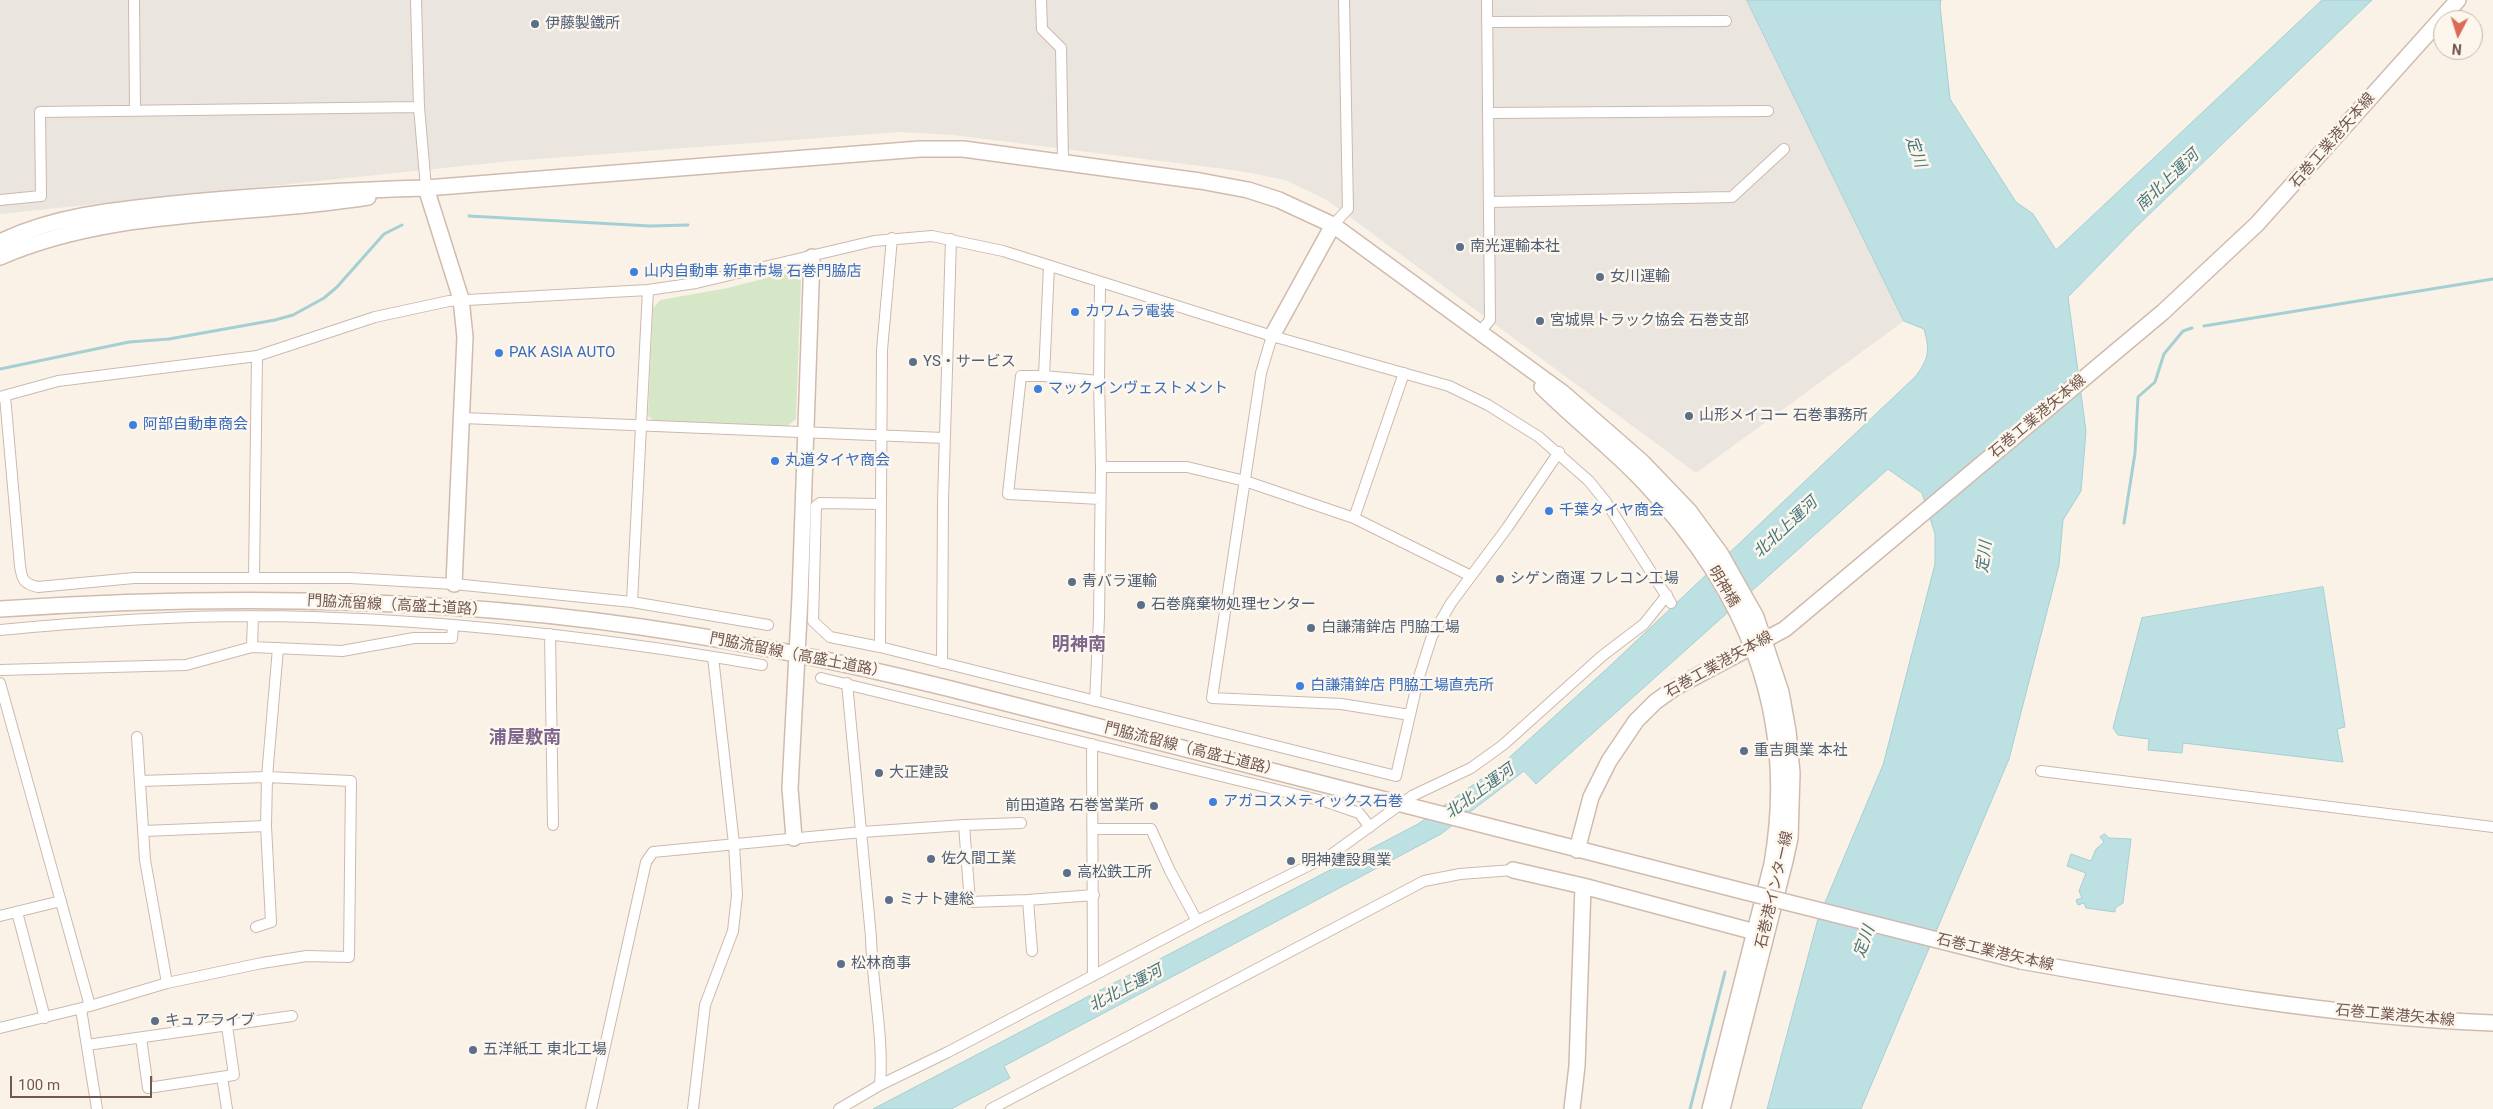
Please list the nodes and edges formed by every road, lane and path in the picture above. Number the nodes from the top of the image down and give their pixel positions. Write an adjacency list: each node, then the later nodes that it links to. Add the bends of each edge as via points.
1 (134, 0): 10 (street)
2 (416, 0): 9 (street)
3 (1041, 0): 14 (street, via 1042,29 1061,48)
4 (1344, 0): 18 (street, via 1348,209)
5 (1487, 0): 8 (street)
6 (2458, 0): 56 (main road, 石巻工業港矢本線, via 2257,224 2163,312 1785,629)
7 (1726, 21): 8 (street)
8 (1488, 22): 12 (street)
9 (419, 107): 10 (street); 15 (street)
10 (135, 110): 16 (street, via 40,112 41,196)
11 (1768, 111): 12 (street)
12 (1489, 113): 17 (street)
13 (1784, 149): 17 (street, via 1732,197)
14 (1063, 161): 15 (main road, 明神橋, via 963,149 920,149); 18 (main road, 明神橋, via 1248,190)
15 (426, 188): 21 (main road, via 344,190 118,210 49,223); 22 (main road, via 342,202 102,225 37,242); 27 (main road)
16 (0, 200)
17 (1490, 202): 28 (street, via 1490,320)
18 (1333, 224): 28 (main road, 明神橋); 29 (main road)
19 (892, 238): 20 (street, via 932,236); 23 (street); 38 (street, via 882,350)
20 (951, 239): 24 (street); 39 (street)
21 (0, 242)
22 (0, 257)
23 (812, 257): 26 (street, via 696,283); 37 (main road)
24 (1049, 266): 25 (street); 32 (street)
25 (1100, 283): 29 (street); 33 (street)
26 (648, 290): 27 (street); 36 (street)
27 (461, 299): 30 (street, via 375,317); 35 (main road, via 466,338)
28 (1479, 333): 56 (main road, 明神橋, via 1563,393 1642,462 1689,511 1744,609)
29 (1272, 336): 31 (street); 42 (street, via 1261,374)
30 (257, 356): 34 (street, via 58,381); 47 (street)
31 (1404, 373): 40 (street, via 1449,386 1488,404); 45 (street)
32 (1044, 376): 33 (street); 43 (street, via 1021,376 1008,494)
33 (1098, 381): 41 (street)
34 (2, 396): 47 (street, via 20,566 22,580 27,584 38,587 134,578)
35 (463, 418): 36 (street); 48 (main road)
36 (642, 426): 37 (street); 49 (street)
37 (806, 432): 38 (street); 60 (main road)
38 (880, 434): 39 (street); 44 (street)
39 (944, 438): 62 (street)
40 (1559, 452): 46 (street); 75 (street, via 1606,502 1669,599 1503,745 1472,768 1412,796)
41 (1101, 467): 42 (street, via 1187,467); 43 (street)
42 (1245, 481): 45 (street); 69 (street, via 1212,698 1341,704)
43 (1100, 499): 68 (street)
44 (880, 504): 58 (street); 58 (street, via 820,503 816,506 813,620 830,637)
45 (1354, 518): 46 (street)
46 (1471, 576): 69 (street, via 1432,636)
47 (254, 577): 48 (street)
48 (454, 584): 49 (street)
49 (632, 602): 52 (street)
50 (0, 609): 60 (main road, 門脇流留線（高盛土道路）, via 174,600 377,603 560,617 660,630)
51 (252, 616): 53 (street); 54 (street); 57 (street)
52 (768, 625)
53 (453, 626): 55 (street); 59 (street, via 452,638 414,638 342,651)
54 (0, 630)
55 (550, 634): 61 (street); 77 (street)
56 (1759, 643): 87 (main road, 石巻工業港矢本線, via 1676,687 1636,721 1599,780 1585,816); 97 (main road, 石巻港インター線, via 1777,739 1780,775 1777,836); 119 (main road, 石巻港インター線, via 1781,692 1788,731 1792,773 1790,838)
57 (252, 647): 59 (street); 64 (street, via 186,665)
58 (880, 647): 62 (street)
59 (278, 648): 73 (street)
60 (798, 654): 75 (main road, 門脇流留線（高盛土道路）, via 947,688); 85 (main road, via 790,788)
61 (713, 656): 63 (street); 86 (street)
62 (942, 663): 68 (street)
63 (762, 665)
64 (0, 670)
65 (822, 678): 67 (street)
66 (0, 683): 92 (street)
67 (847, 683): 71 (street); 84 (street)
68 (1095, 701): 69 (street, via 1396,776)
69 (1410, 716)
70 (137, 737): 74 (street)
71 (1092, 744): 81 (street, via 1352,809); 82 (street)
72 (2041, 772): 80 (street)
73 (267, 777): 74 (street); 78 (street); 100 (street, via 351,781 349,957 307,956)
74 (140, 782): 83 (street)
75 (1402, 804): 81 (street); 87 (main road, 門脇流留線（高盛土道路）)
76 (1020, 823): 79 (street)
77 (553, 825)
78 (266, 826): 83 (street); 96 (street, via 271,922)
79 (964, 826): 84 (street); 91 (street, via 970,902)
80 (2493, 827)
81 (1370, 828): 95 (street, via 1332,854)
82 (1093, 830): 90 (street); 95 (street, via 1151,829)
83 (144, 831): 100 (street, via 145,860)
84 (862, 832): 85 (street); 110 (street, via 871,970 882,1060)
85 (794, 838): 86 (street)
86 (734, 844): 113 (street, via 653,852 646,862); 114 (street, via 734,931 705,1005)
87 (1577, 850): 104 (main road, 石巻工業港矢本線, bridge, via 2021,961 2286,1005)
88 (1513, 870): 89 (main road); 116 (street, via 1467,873 1424,881)
89 (1583, 886): 97 (main road); 117 (main road, via 1577,1066)
90 (1094, 895): 91 (street); 99 (street)
91 (1028, 900): 98 (street)
92 (61, 901): 93 (street); 101 (street)
93 (17, 912): 94 (street); 103 (street)
94 (0, 916)
95 (1197, 921): 99 (street)
96 (256, 926)
97 (1755, 932): 118 (main road, 石巻港インター線)
98 (1032, 952)
99 (1093, 976): 110 (street)
100 (167, 983): 101 (street)
101 (86, 1008): 103 (street); 108 (street)
102 (292, 1016): 105 (street)
103 (45, 1018): 106 (street)
104 (2493, 1023)
105 (227, 1026): 107 (street); 109 (street, via 234,1075)
106 (0, 1028)
107 (141, 1038): 108 (street); 109 (street, via 148,1088)
108 (87, 1045): 111 (street)
109 (222, 1077): 112 (street)
110 (880, 1085): 115 (street)
111 (97, 1109)
112 (227, 1109)
113 (591, 1109)
114 (693, 1109)
115 (839, 1109)
116 (991, 1109)
117 (1572, 1109)
118 (1710, 1109)
119 (1722, 1109)

